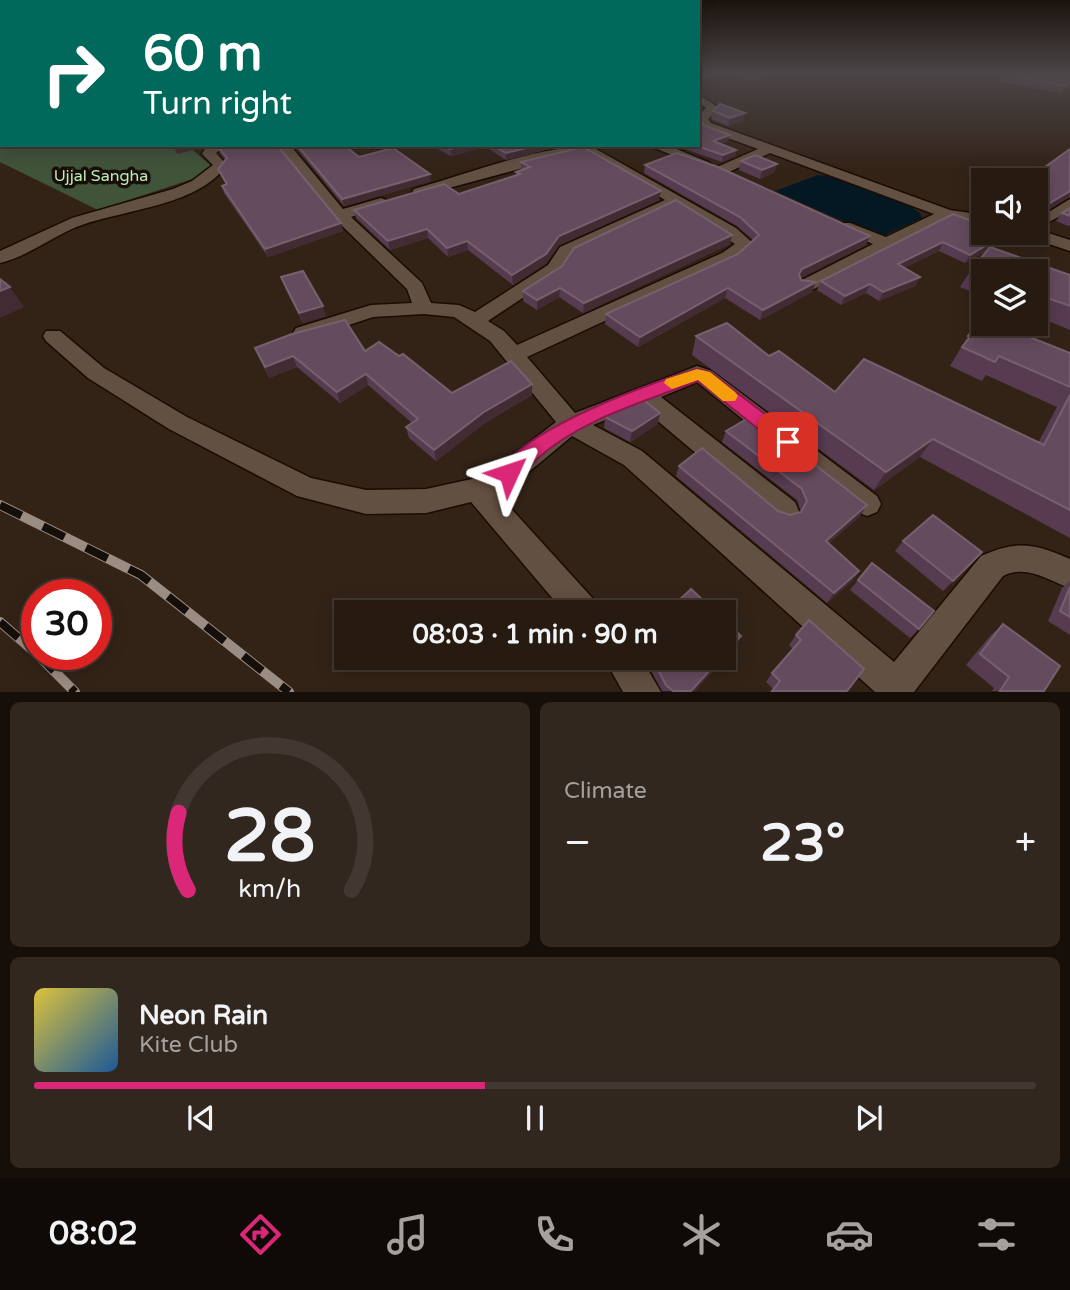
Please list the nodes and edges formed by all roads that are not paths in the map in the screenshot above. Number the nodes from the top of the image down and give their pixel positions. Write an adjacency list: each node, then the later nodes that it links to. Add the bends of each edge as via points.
1 (708, 104): 7 (street, via 713,108 703,123)
2 (213, 147): 21 (street, via 209,154 220,165 212,178 76,222)
3 (285, 147): 13 (street)
4 (529, 147): 8 (street)
5 (591, 147): 8 (street); 11 (street)
6 (659, 147): 9 (street)
7 (769, 149): 9 (street); 14 (street)
8 (545, 156): 13 (street)
9 (722, 170): 10 (street)
10 (747, 181)
11 (676, 200): 24 (street, via 566,251 554,269); 27 (street, via 746,244 728,257)
12 (1070, 204): 15 (street)
13 (340, 215): 23 (street, via 415,287)
14 (947, 215): 16 (street); 19 (street)
15 (1048, 217)
16 (971, 218)
17 (832, 221): 19 (street)
18 (1048, 239): 20 (street)
19 (888, 243): 22 (street)
20 (1070, 246)
21 (0, 258)
22 (807, 285)
23 (424, 308): 24 (street, via 459,312); 26 (street, via 371,311)
24 (475, 321): 27 (street)
25 (53, 336): 30 (street, via 96,373 178,423 306,488 366,502 426,501)
26 (290, 337)
27 (514, 355): 29 (street)
28 (643, 396): 29 (street); 31 (street, via 691,375 704,376); 32 (street)
29 (571, 424): 30 (street, via 509,473); 36 (street, via 634,458)
30 (477, 489): 34 (street)
31 (867, 504)
32 (785, 511)
33 (1070, 574): 36 (street, via 1023,555 992,566)
34 (574, 600)
35 (629, 670): 37 (street)
36 (894, 689)
37 (644, 691)

